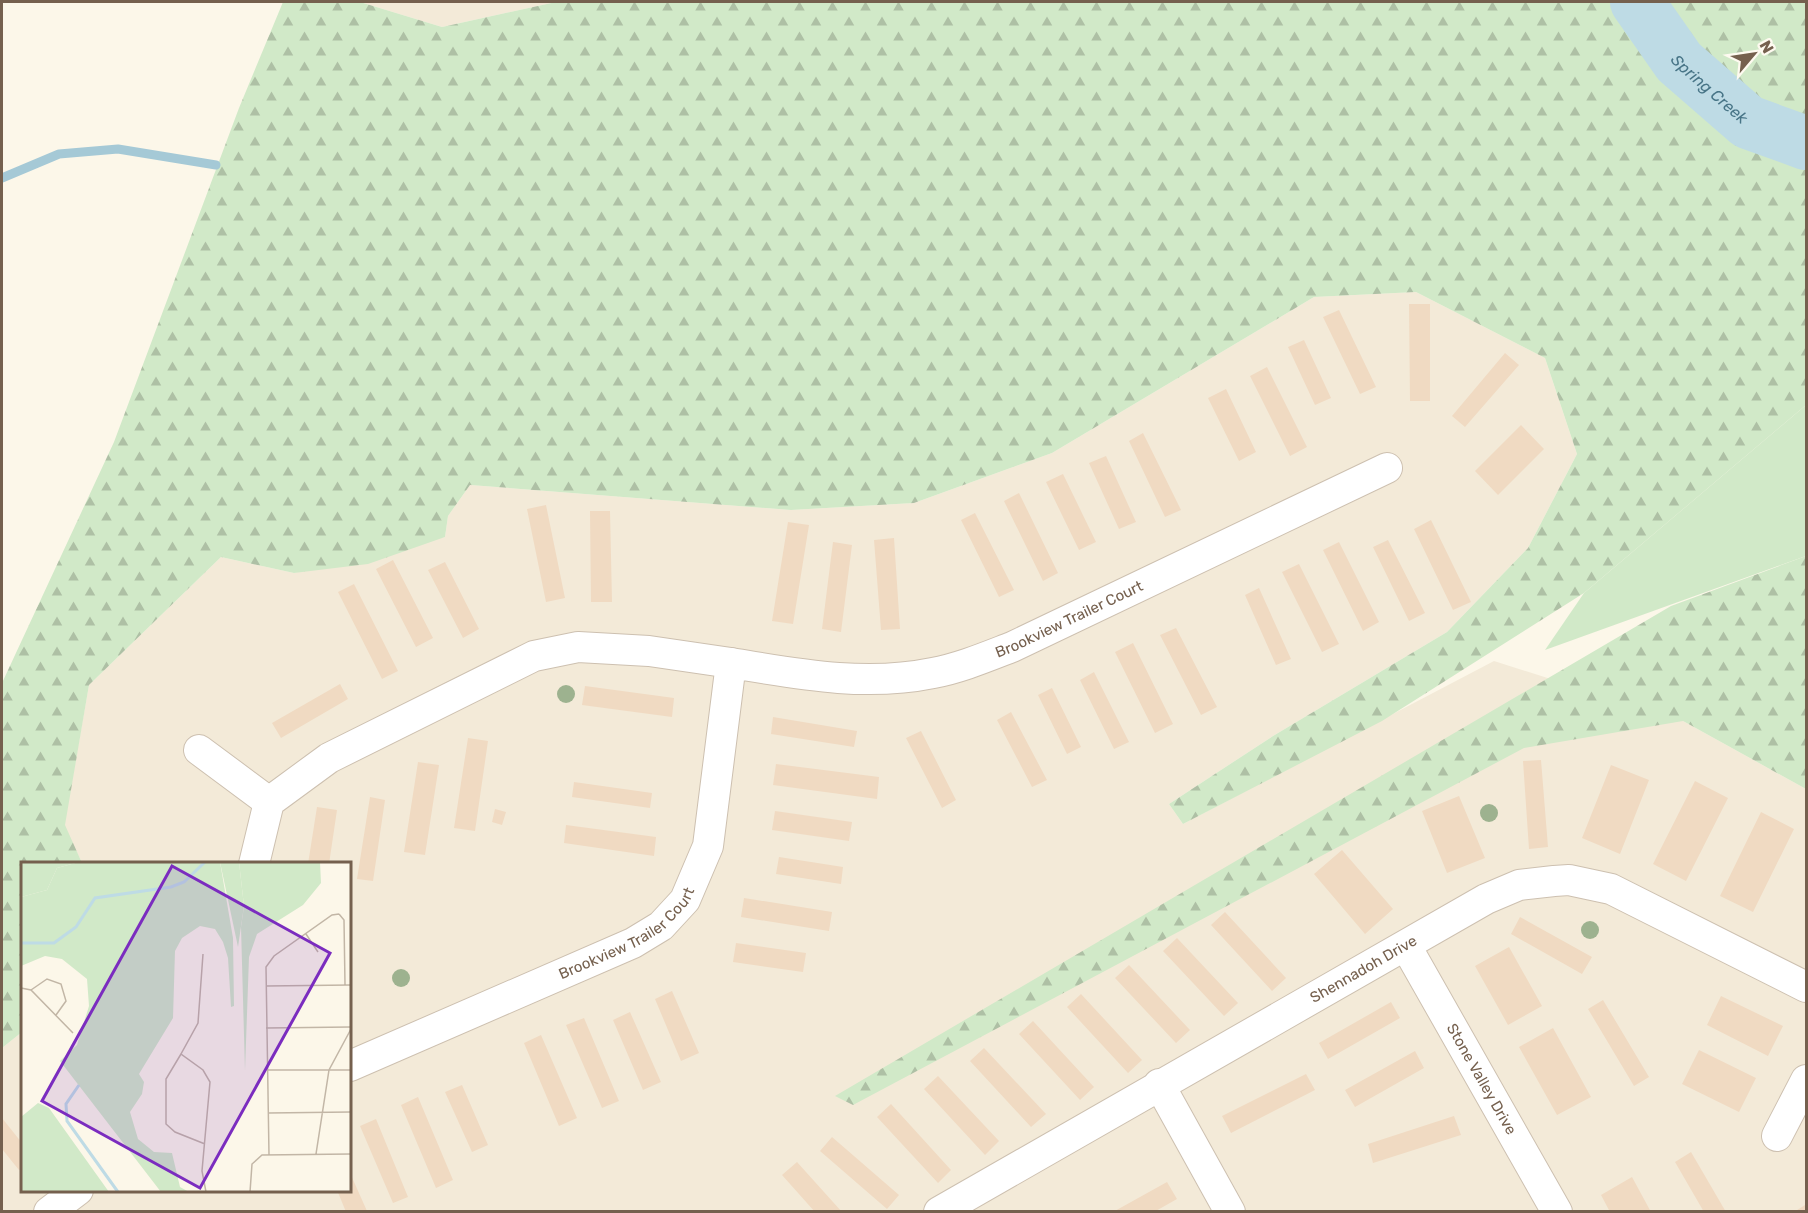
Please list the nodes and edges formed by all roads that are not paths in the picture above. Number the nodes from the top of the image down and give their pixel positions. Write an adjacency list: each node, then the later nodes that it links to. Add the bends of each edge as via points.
1 (1387, 468): 2 (street, Brookview Trailer Court, via 1012,647 965,665 932,673 860,679 810,676)
2 (731, 663): 4 (street, Brookview Trailer Court, via 649,651 578,647 534,656 329,759); 8 (street, Brookview Trailer Court, via 708,846 685,900 661,926 633,943)
3 (199, 750): 4 (street)
4 (269, 802): 5 (street)
5 (254, 862)
6 (1406, 946): 7 (street, Shennadoh Drive, via 1486,899 1519,885 1569,880 1611,889); 10 (street, Shennadoh Drive); 16 (street, Stone Valley Drive)
7 (1806, 987)
8 (351, 1066)
9 (1806, 1080): 11 (street)
10 (1159, 1084): 14 (street, Shennadoh Drive); 15 (street)
11 (1778, 1136)
12 (77, 1192): 13 (street)
13 (49, 1212)
14 (939, 1212)
15 (1230, 1212)
16 (1557, 1212)

